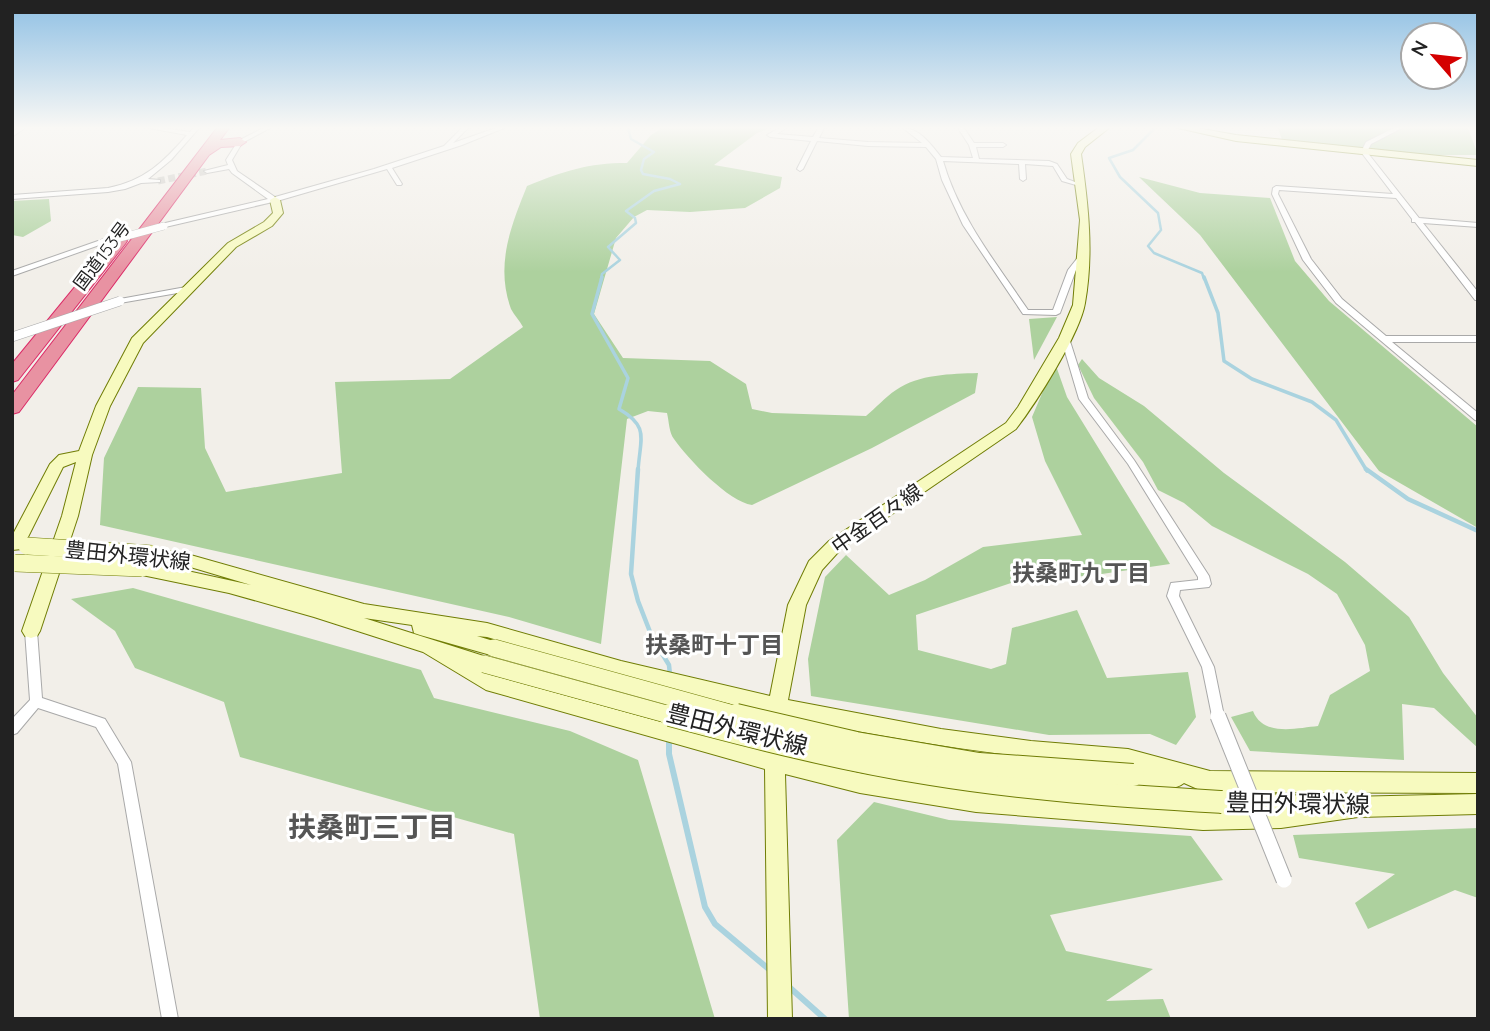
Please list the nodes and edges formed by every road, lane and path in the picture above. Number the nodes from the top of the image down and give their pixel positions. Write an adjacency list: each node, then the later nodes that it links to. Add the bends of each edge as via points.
1 (146, 176): 11 (street)
2 (165, 176): 28 (highway, 国道153号)
3 (185, 176): 29 (highway, 国道153号)
4 (242, 176): 17 (street)
5 (360, 176): 17 (street)
6 (394, 176): 13 (street)
7 (944, 176): 20 (street, via 967,225 1026,312 1056,313 1072,271)
8 (1062, 176): 14 (street)
9 (1079, 176): 14 (street, 中金百々線)
10 (1383, 176): 15 (street)
11 (140, 181): 12 (street); 16 (street, via 107,190)
12 (158, 181)
13 (399, 184)
14 (1081, 186): 20 (street, 中金百々線)
15 (1398, 196): 18 (street); 26 (street, via 1276,188 1275,194 1307,260 1339,301)
16 (12, 197)
17 (275, 200): 21 (street, bridge, via 101,243); 22 (street, via 278,213 273,220 232,245)
18 (1415, 220): 19 (street); 23 (street)
19 (1478, 225)
20 (1083, 258): 25 (street, 中金百々線, via 1079,304)
21 (12, 274)
22 (186, 289): 24 (street, bridge, via 120,301); 31 (street, via 137,341 103,406)
23 (1476, 295)
24 (12, 337)
25 (1065, 338): 40 (street, 中金百々線, via 1011,425 835,545 816,566 797,605); 47 (street, bridge, via 1083,399 1131,462 1203,576 1205,584 1175,586 1173,597 1208,667 1218,716)
26 (1383, 338): 27 (street); 30 (street)
27 (1478, 339)
28 (12, 376)
29 (12, 408)
30 (1478, 418)
31 (85, 455): 32 (street, via 57,464); 36 (street, via 70,516)
32 (18, 545): 33 (street, 豊田外環状線, bridge)
33 (147, 561): 34 (street, 豊田外環状線, bridge); 35 (street, 豊田外環状線, via 187,560); 37 (street, 豊田外環状線)
34 (14, 563)
35 (360, 610): 38 (street, 豊田外環状線); 40 (street, via 487,630 621,669)
36 (31, 631): 39 (street)
37 (430, 647): 38 (street, 豊田外環状線); 42 (street, via 486,682)
38 (489, 656): 43 (street, 豊田外環状線, bridge, via 803,730 981,765); 46 (street, 豊田外環状線, bridge, via 695,720 888,767 1034,788 1222,803)
39 (36, 702): 41 (street); 48 (street, via 100,723 124,762)
40 (777, 706): 42 (street, 中金百々線); 43 (street, via 941,738 1128,758)
41 (12, 729)
42 (777, 763): 46 (street, via 860,783 976,802 1108,814 1203,820 1268,818); 49 (street, 中金百々線)
43 (1213, 782): 44 (street, 豊田外環状線)
44 (1478, 783)
45 (1478, 804): 46 (street, 豊田外環状線)
46 (1355, 807)
47 (1284, 880)
48 (170, 1019)
49 (780, 1019)

